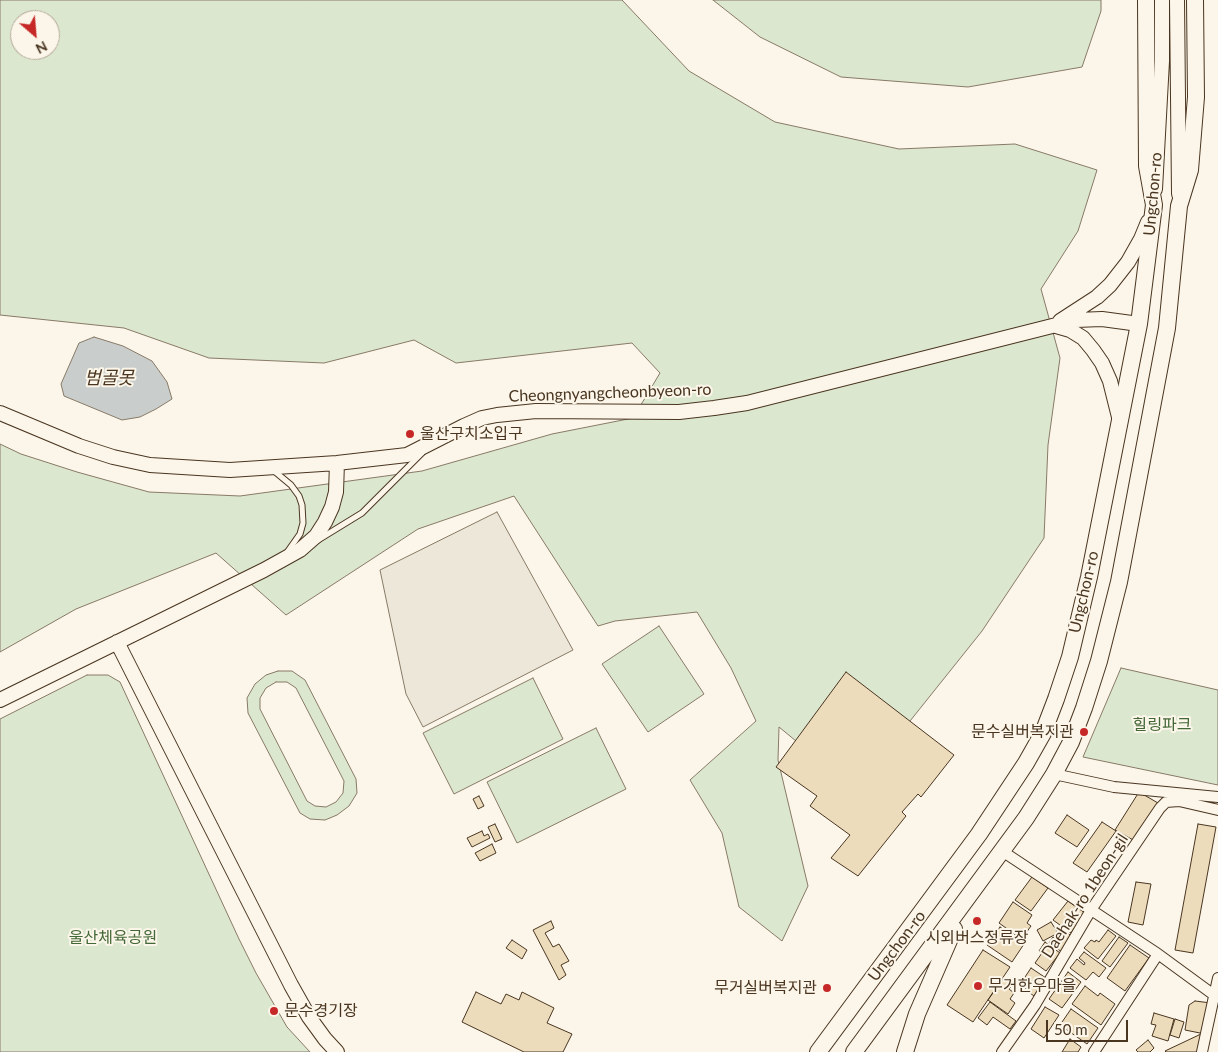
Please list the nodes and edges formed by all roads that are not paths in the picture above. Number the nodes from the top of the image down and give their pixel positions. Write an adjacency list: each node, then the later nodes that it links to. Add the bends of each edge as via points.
1 (1146, 0): 5 (main road, via 1147,166)
2 (1162, 0): 5 (main road, Ungchon-ro)
3 (1177, 0): 6 (main road, Ungchon-ro)
4 (1195, 0): 6 (main road, via 1196,97 1190,170)
5 (1154, 205): 7 (main road, Ungchon-ro); 8 (main road, via 1141,239 1110,285)
6 (1179, 206): 9 (main road, Ungchon-ro)
7 (1139, 324): 8 (main road, Cheongnyangcheonbyeon-ro, via 1102,319 1076,320); 9 (main road); 11 (main road, Ungchon-ro)
8 (1052, 326): 11 (main road, via 1070,330 1083,338 1102,362); 12 (main road, Cheongnyangcheonbyeon-ro, via 747,403 679,412 514,413 482,418)
9 (1167, 328): 19 (main road, Ungchon-ro, via 1119,582 1099,661 1071,742)
10 (0, 412): 14 (main road, Cheongnyangcheonbyeon-ro, via 79,446 150,465 230,470)
11 (1120, 422): 28 (main road, Ungchon-ro, via 1070,657 1043,733 979,834)
12 (434, 442): 13 (main road, Cheongnyangcheonbyeon-ro, via 407,455); 15 (lane, via 362,513)
13 (337, 463): 14 (main road, Cheongnyangcheonbyeon-ro); 15 (main road, via 332,507 316,536)
14 (268, 468): 16 (lane, via 283,476 299,496 303,523 294,544)
15 (300, 550): 16 (main road)
16 (264, 570): 17 (main road)
17 (117, 642): 18 (main road); 30 (main road, via 291,985 309,1017)
18 (0, 700)
19 (1054, 774): 20 (street, via 1114,787); 22 (main road, Ungchon-ro)
20 (1218, 797)
21 (1218, 810): 24 (street, Daehak-ro 1beon-gil, via 1179,801 1166,802)
22 (1002, 851): 23 (main road, Ungchon-ro); 24 (street)
23 (967, 898): 29 (main road, via 935,972); 33 (main road, Ungchon-ro)
24 (1091, 910): 25 (street); 34 (street, Daehak-ro 1beon-gil, via 1035,1005)
25 (1158, 954): 27 (street); 35 (street)
26 (1218, 978): 27 (street)
27 (1214, 995): 36 (street)
28 (844, 1016): 31 (main road); 32 (main road, Ungchon-ro)
29 (908, 1047)
30 (337, 1052)
31 (808, 1052)
32 (818, 1052)
33 (854, 1052)
34 (1002, 1052)
35 (1094, 1052)
36 (1202, 1052)

